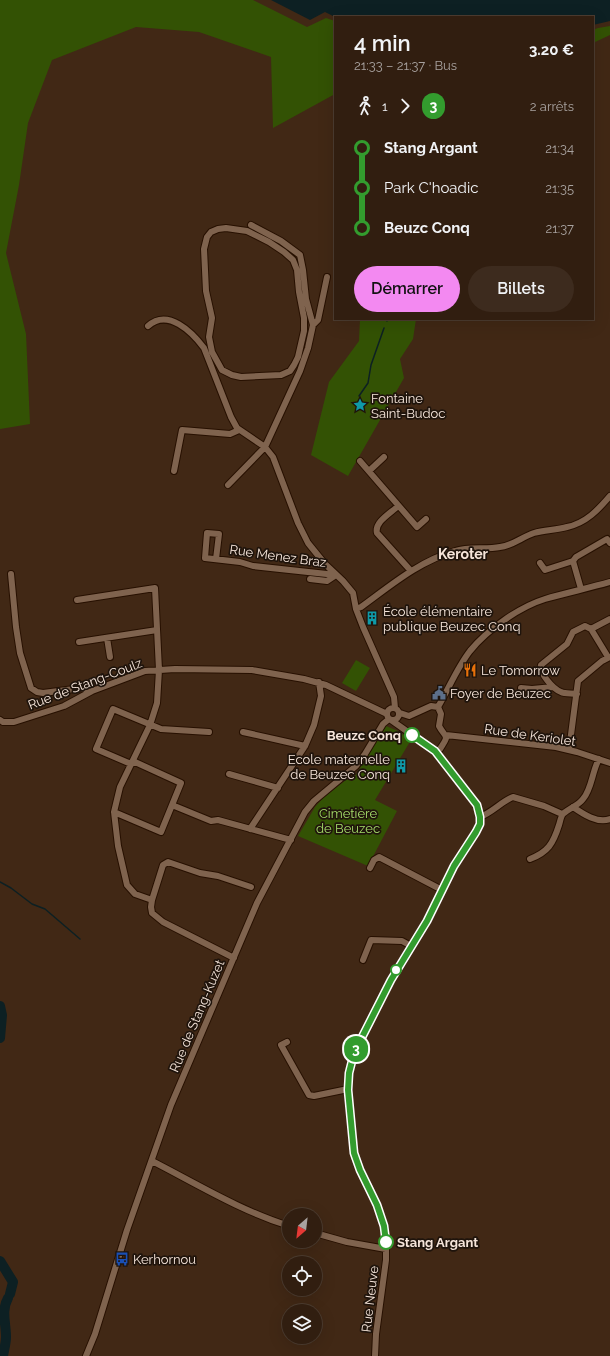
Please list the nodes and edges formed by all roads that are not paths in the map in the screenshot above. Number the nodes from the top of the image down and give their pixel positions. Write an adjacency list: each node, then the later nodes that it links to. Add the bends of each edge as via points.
1 (251, 224): 3 (street, via 282,241 300,255)
2 (327, 276): 3 (street, via 318,320)
3 (312, 325): 8 (street, via 300,371)
4 (148, 326): 6 (street, via 154,321 167,319 186,329 204,348)
5 (222, 370): 5 (street, via 241,377 281,376 290,372 298,356 304,331 297,270 293,260 254,233 240,229 226,228 211,232 204,249 206,291 212,318 209,337 212,352); 6 (street)
6 (216, 377): 7 (street, via 231,417)
7 (239, 430): 8 (street); 11 (street, via 230,434 182,430)
8 (265, 447): 13 (street); 23 (street, via 280,472 308,543)
9 (384, 457): 12 (street)
10 (360, 461): 12 (street)
11 (174, 471)
12 (369, 471): 15 (street)
13 (228, 485)
14 (610, 496): 21 (street, via 591,516 578,524 533,534 501,547 476,547 454,551)
15 (398, 506): 16 (street, via 417,527); 21 (street, via 378,524 376,530)
16 (426, 519)
17 (610, 543): 19 (street, via 607,539)
18 (216, 559): 23 (street, Rue Menez Braz, via 253,566)
19 (573, 561): 20 (street, via 545,570); 26 (street)
20 (540, 563)
21 (411, 571): 28 (street)
22 (11, 574): 41 (street, via 20,653 31,688 43,693 82,688)
23 (336, 575): 24 (street, via 327,581); 28 (street, via 353,593)
24 (310, 579)
25 (610, 582): 26 (street)
26 (581, 589): 44 (street, via 532,604 490,631 466,657)
27 (77, 600): 31 (street, via 155,588)
28 (356, 609): 45 (street)
29 (610, 618): 30 (street)
30 (591, 629): 35 (street); 39 (street, via 585,626 573,632 567,644 541,665 542,672)
31 (157, 630): 32 (street); 36 (street)
32 (107, 638): 33 (street); 34 (street)
33 (79, 642)
34 (110, 657)
35 (609, 657): 42 (street, via 581,677 578,681)
36 (159, 670): 37 (street, Rue de Stang-Coulz, via 252,670); 41 (street, Rue de Stang-Coulz, via 144,671); 48 (street, via 158,703)
37 (319, 682): 38 (street, Rue de Stang-Coulz); 43 (street)
38 (331, 687): 43 (street); 46 (street, Rue de Stang-Coulz)
39 (553, 687): 40 (street); 42 (street, via 561,692)
40 (521, 688)
41 (92, 691): 47 (street, Rue de Stang-Coulz, via 64,706 14,722)
42 (577, 694): 53 (street)
43 (321, 696): 52 (street, via 314,725)
44 (438, 707): 45 (street, via 432,706 410,716); 51 (street, via 441,714 439,726)
45 (398, 710): 46 (street, via 390,709); 46 (street, via 397,719)
46 (389, 717): 54 (street, Rue de Stang-Coulz); 67 (street, Rue de Stang-Kuzet, via 356,766 314,801 305,812)
47 (0, 720)
48 (150, 725): 49 (street, via 160,729); 57 (street); 57 (street, via 113,709 96,749)
49 (209, 732)
50 (243, 732): 52 (street)
51 (446, 735): 53 (street, Rue de Keriolet); 54 (street, via 446,741)
52 (305, 746): 59 (street)
53 (569, 750): 55 (street, Rue de Keriolet)
54 (435, 751): 64 (street, via 477,805)
55 (598, 759): 56 (street, Rue de Keriolet); 61 (street, via 589,790 584,799)
56 (610, 763)
57 (131, 764): 60 (street, via 135,762 181,784); 62 (street, via 120,787)
58 (229, 774): 59 (street)
59 (278, 788): 66 (street)
60 (172, 804): 62 (street, via 161,832); 66 (street, via 211,822 218,820)
61 (573, 807): 63 (street); 65 (street, via 600,821)
62 (114, 812): 72 (street, via 118,846 127,884 135,894)
63 (562, 814): 64 (street, via 514,797); 68 (street, via 547,850)
64 (480, 817): 71 (street, Rue Neuve, via 476,832)
65 (610, 819)
66 (250, 829): 67 (street)
67 (290, 840): 74 (street, Rue de Stang-Kuzet, via 257,903)
68 (530, 859)
69 (370, 868): 71 (street, via 379,857)
70 (251, 888): 72 (street, via 168,862 163,865)
71 (442, 890): 73 (street, Rue Neuve)
72 (152, 900): 74 (street, via 152,913 163,922)
73 (411, 946): 75 (street, via 402,941 372,940); 77 (street, Rue Neuve, via 393,975 354,1053)
74 (234, 958): 78 (street, Rue de Stang-Kuzet, via 171,1105)
75 (363, 960)
76 (287, 1042): 77 (street, via 281,1045 309,1096)
77 (348, 1090): 81 (street, Rue Neuve, via 354,1153 379,1211 384,1226)
78 (152, 1161): 79 (street, via 235,1205); 82 (street, Rue de Stang-Kuzet)
79 (282, 1224)
80 (322, 1235): 81 (street)
81 (386, 1249): 83 (street, Rue Neuve)
82 (86, 1356)
83 (375, 1356)

